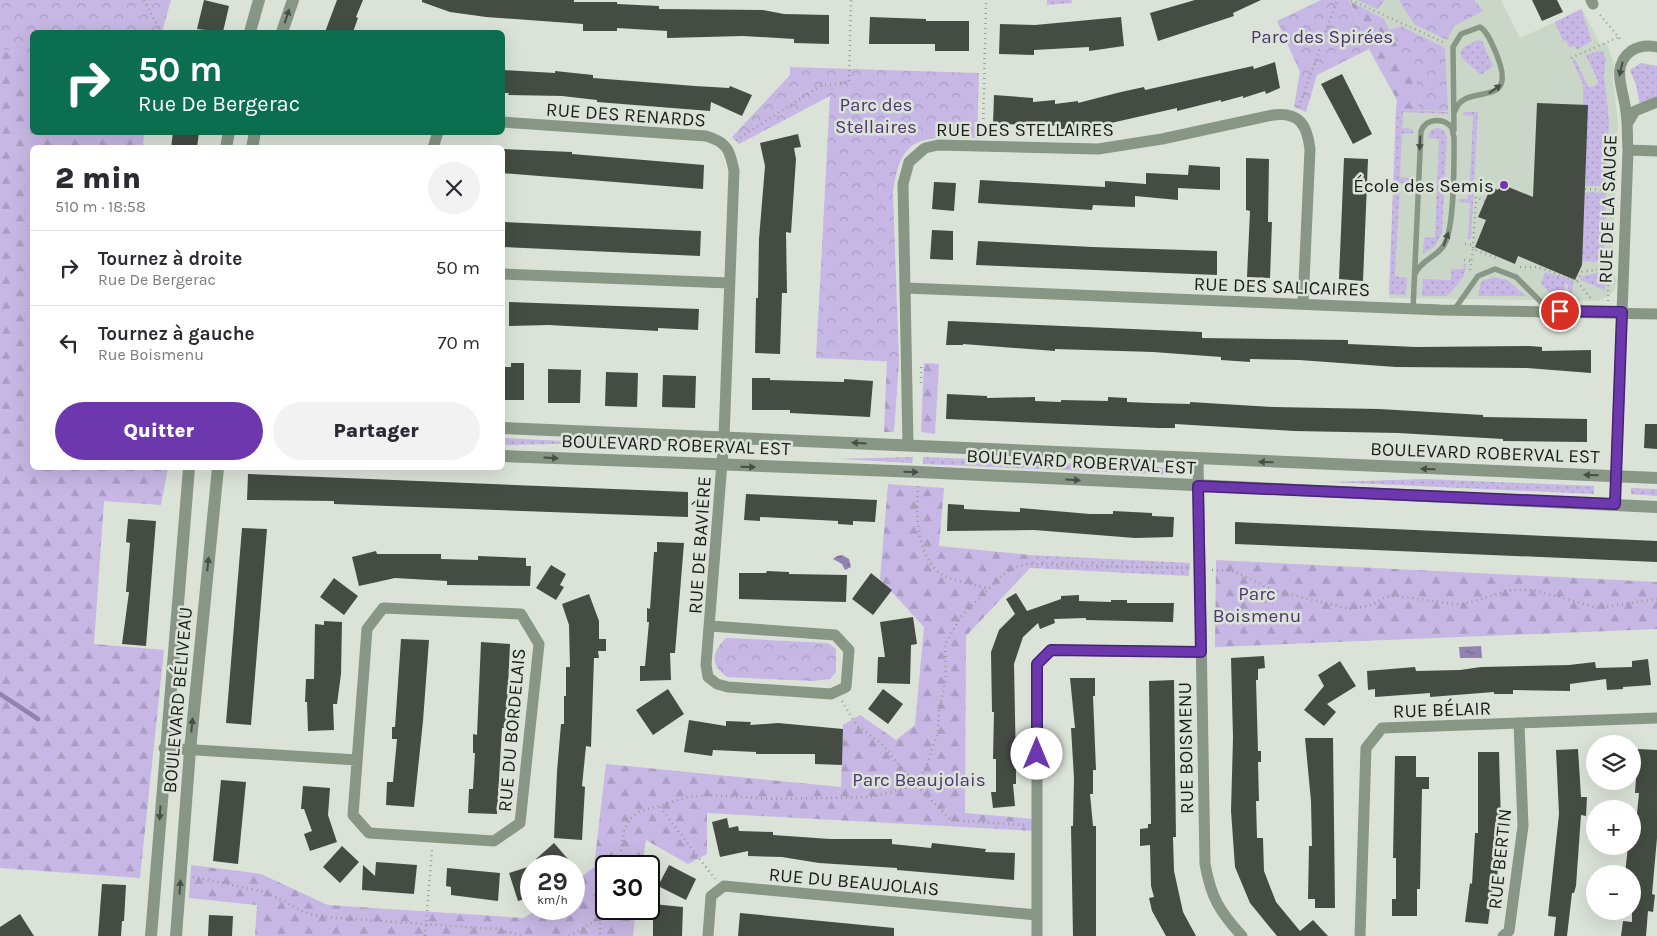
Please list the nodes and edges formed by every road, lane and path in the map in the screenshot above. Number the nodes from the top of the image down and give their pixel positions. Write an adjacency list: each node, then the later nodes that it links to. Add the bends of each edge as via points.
1 (144, 0): 9 (path)
2 (259, 0): 10 (street)
3 (293, 0): 11 (street, one-way to 3)
4 (851, 0): 24 (path, via 849,82 820,86)
5 (986, 0): 23 (path)
6 (1337, 0): 19 (path)
7 (1351, 0): 13 (path)
8 (1592, 2): 12 (path)
9 (160, 30)
10 (251, 30)
11 (283, 30)
12 (1619, 37): 15 (path); 16 (path)
13 (1453, 47): 18 (lane); 18 (lane, one-way to 13, via 1462,101 1496,90 1503,75 1493,46 1482,28 1461,34)
14 (1657, 47): 15 (street, via 1641,47)
15 (1627, 56): 21 (street, RUE DE LA SAUGE, one-way to 21, via 1620,65 1618,76)
16 (1571, 58)
17 (1657, 102): 21 (street, RUE DE LA SAUGE, via 1635,111)
18 (1455, 112): 22 (lane)
19 (1296, 118): 23 (street, RUE DES STELLAIRES, via 1273,115 1098,149); 44 (street, via 1305,127 1310,149)
20 (505, 122): 24 (street, RUE DES RENARDS, via 706,136 719,140)
21 (1627, 124): 25 (street, RUE DE LA SAUGE)
22 (1454, 138): 39 (lane, one-way to 22, via 1421,265 1440,251 1448,236); 39 (lane, one-way to 39, via 1452,128 1443,121 1429,122 1421,131)
23 (983, 145): 43 (street, RUE DES STELLAIRES, via 951,144 925,148 909,162 903,196)
24 (726, 147): 42 (street, RUE DES RENARDS, via 734,171)
25 (1628, 150): 26 (street); 28 (street, RUE DE LA SAUGE)
26 (1657, 151)
27 (1584, 189): 28 (path)
28 (1626, 191): 36 (street, RUE DE LA SAUGE)
29 (1485, 201): 31 (path, via 1476,197)
30 (1465, 244): 31 (path)
31 (1473, 246): 33 (path); 34 (path)
32 (1464, 260): 33 (path)
33 (1472, 261): 40 (path)
34 (1503, 261)
35 (1516, 266): 41 (path, via 1542,268)
36 (1623, 266): 37 (path); 49 (street, RUE DE LA SAUGE)
37 (1608, 267): 41 (path, via 1578,275); 48 (path)
38 (505, 274): 42 (street)
39 (1415, 274): 45 (lane)
40 (1467, 275)
41 (1577, 281): 48 (path)
42 (729, 283): 52 (street, RUE DES RENARDS)
43 (906, 288): 44 (street, RUE DES SALICAIRES); 53 (street, RUE DES STELLAIRES)
44 (1303, 304): 45 (street, RUE DES SALICAIRES)
45 (1414, 309): 46 (street, RUE DES SALICAIRES)
46 (1454, 310): 47 (street, RUE DES SALICAIRES); 47 (lane, via 1478,276 1495,269 1516,277)
47 (1550, 311): 48 (street, RUE DES SALICAIRES)
48 (1605, 312): 49 (street, RUE DES SALICAIRES)
49 (1622, 312): 50 (street, RUE DES SALICAIRES); 60 (street, RUE DE LA SAUGE)
50 (1657, 314)
51 (505, 428): 52 (street, BOULEVARD ROBERVAL EST)
52 (724, 437): 53 (street, BOULEVARD ROBERVAL EST, one-way to 52); 56 (street, RUE DE BAVIÈRE)
53 (908, 445): 55 (street, BOULEVARD ROBERVAL EST)
54 (505, 456): 56 (street, BOULEVARD ROBERVAL EST, one-way to 56)
55 (1198, 459): 60 (street, BOULEVARD ROBERVAL EST, one-way to 55); 62 (street, RUE BOISMENU)
56 (722, 466): 59 (street, BOULEVARD ROBERVAL EST, one-way to 59); 68 (street, RUE DE BAVIÈRE)
57 (189, 470): 73 (street, BOULEVARD BÉLIVEAU)
58 (218, 470): 74 (street, BOULEVARD BÉLIVEAU, one-way to 58)
59 (919, 472): 62 (street, BOULEVARD ROBERVAL EST, one-way to 62); 66 (path, via 917,505 922,545 928,561 942,575)
60 (1615, 476): 61 (street, BOULEVARD ROBERVAL EST); 63 (street, RUE DE LA SAUGE)
61 (1657, 478)
62 (1198, 486): 63 (street, BOULEVARD ROBERVAL EST); 65 (street, RUE BOISMENU)
63 (1615, 504): 64 (street, BOULEVARD ROBERVAL EST)
64 (1657, 507)
65 (1200, 569): 66 (path, via 1027,564 1015,567); 67 (path, via 1234,572 1272,590 1350,610 1372,605 1385,597 1398,596 1461,605 1512,590 1534,590 1598,608); 69 (street, RUE BOISMENU)
66 (989, 589): 76 (path, via 962,615 945,644 946,679 938,732)
67 (1657, 599)
68 (710, 626): 70 (street, RUE DE BAVIÈRE, via 706,665 708,677 717,684); 70 (street, RUE DE BAVIÈRE, via 835,635 849,650 846,687)
69 (1201, 652): 78 (street, via 1051,650 1037,664); 95 (street, RUE BOISMENU, via 1205,864 1210,890 1225,918)
70 (836, 692): 76 (path, via 857,726 881,743)
71 (1657, 718): 72 (street, RUE BÉLAIR)
72 (1518, 723): 96 (street, RUE BÉLAIR, via 1382,728 1366,748); 97 (street, RUE BERTIN, via 1523,826 1509,931)
73 (164, 748): 74 (street); 87 (street, BOULEVARD BÉLIVEAU, one-way to 87)
74 (190, 750): 75 (street); 81 (street, BOULEVARD BÉLIVEAU)
75 (357, 760): 79 (street, RUE DU BORDELAIS, via 353,815 369,833); 79 (street, RUE DU BORDELAIS, via 367,629 383,608 520,614 538,644 520,823 494,841)
76 (916, 785): 77 (path, via 872,797 775,799 707,795 688,797); 78 (path, via 951,820)
77 (660, 807): 80 (path, via 638,812 630,819 624,830); 82 (path)
78 (1037, 826): 83 (street)
79 (433, 837): 86 (path)
80 (621, 855)
81 (181, 874): 86 (path, via 266,892 304,912 323,917); 88 (street, BOULEVARD BÉLIVEAU, one-way to 81)
82 (722, 888): 83 (street, RUE DU BEAUJOLAIS); 93 (street, via 711,896)
83 (1037, 915): 94 (street)
84 (597, 920): 91 (path)
85 (600, 920): 92 (path)
86 (426, 924): 89 (path); 90 (path, via 496,929)
87 (151, 936)
88 (176, 936)
89 (425, 936)
90 (524, 936)
91 (569, 936)
92 (600, 936)
93 (708, 936)
94 (1037, 936)
95 (1242, 936)
96 (1360, 936)
97 (1504, 936)

